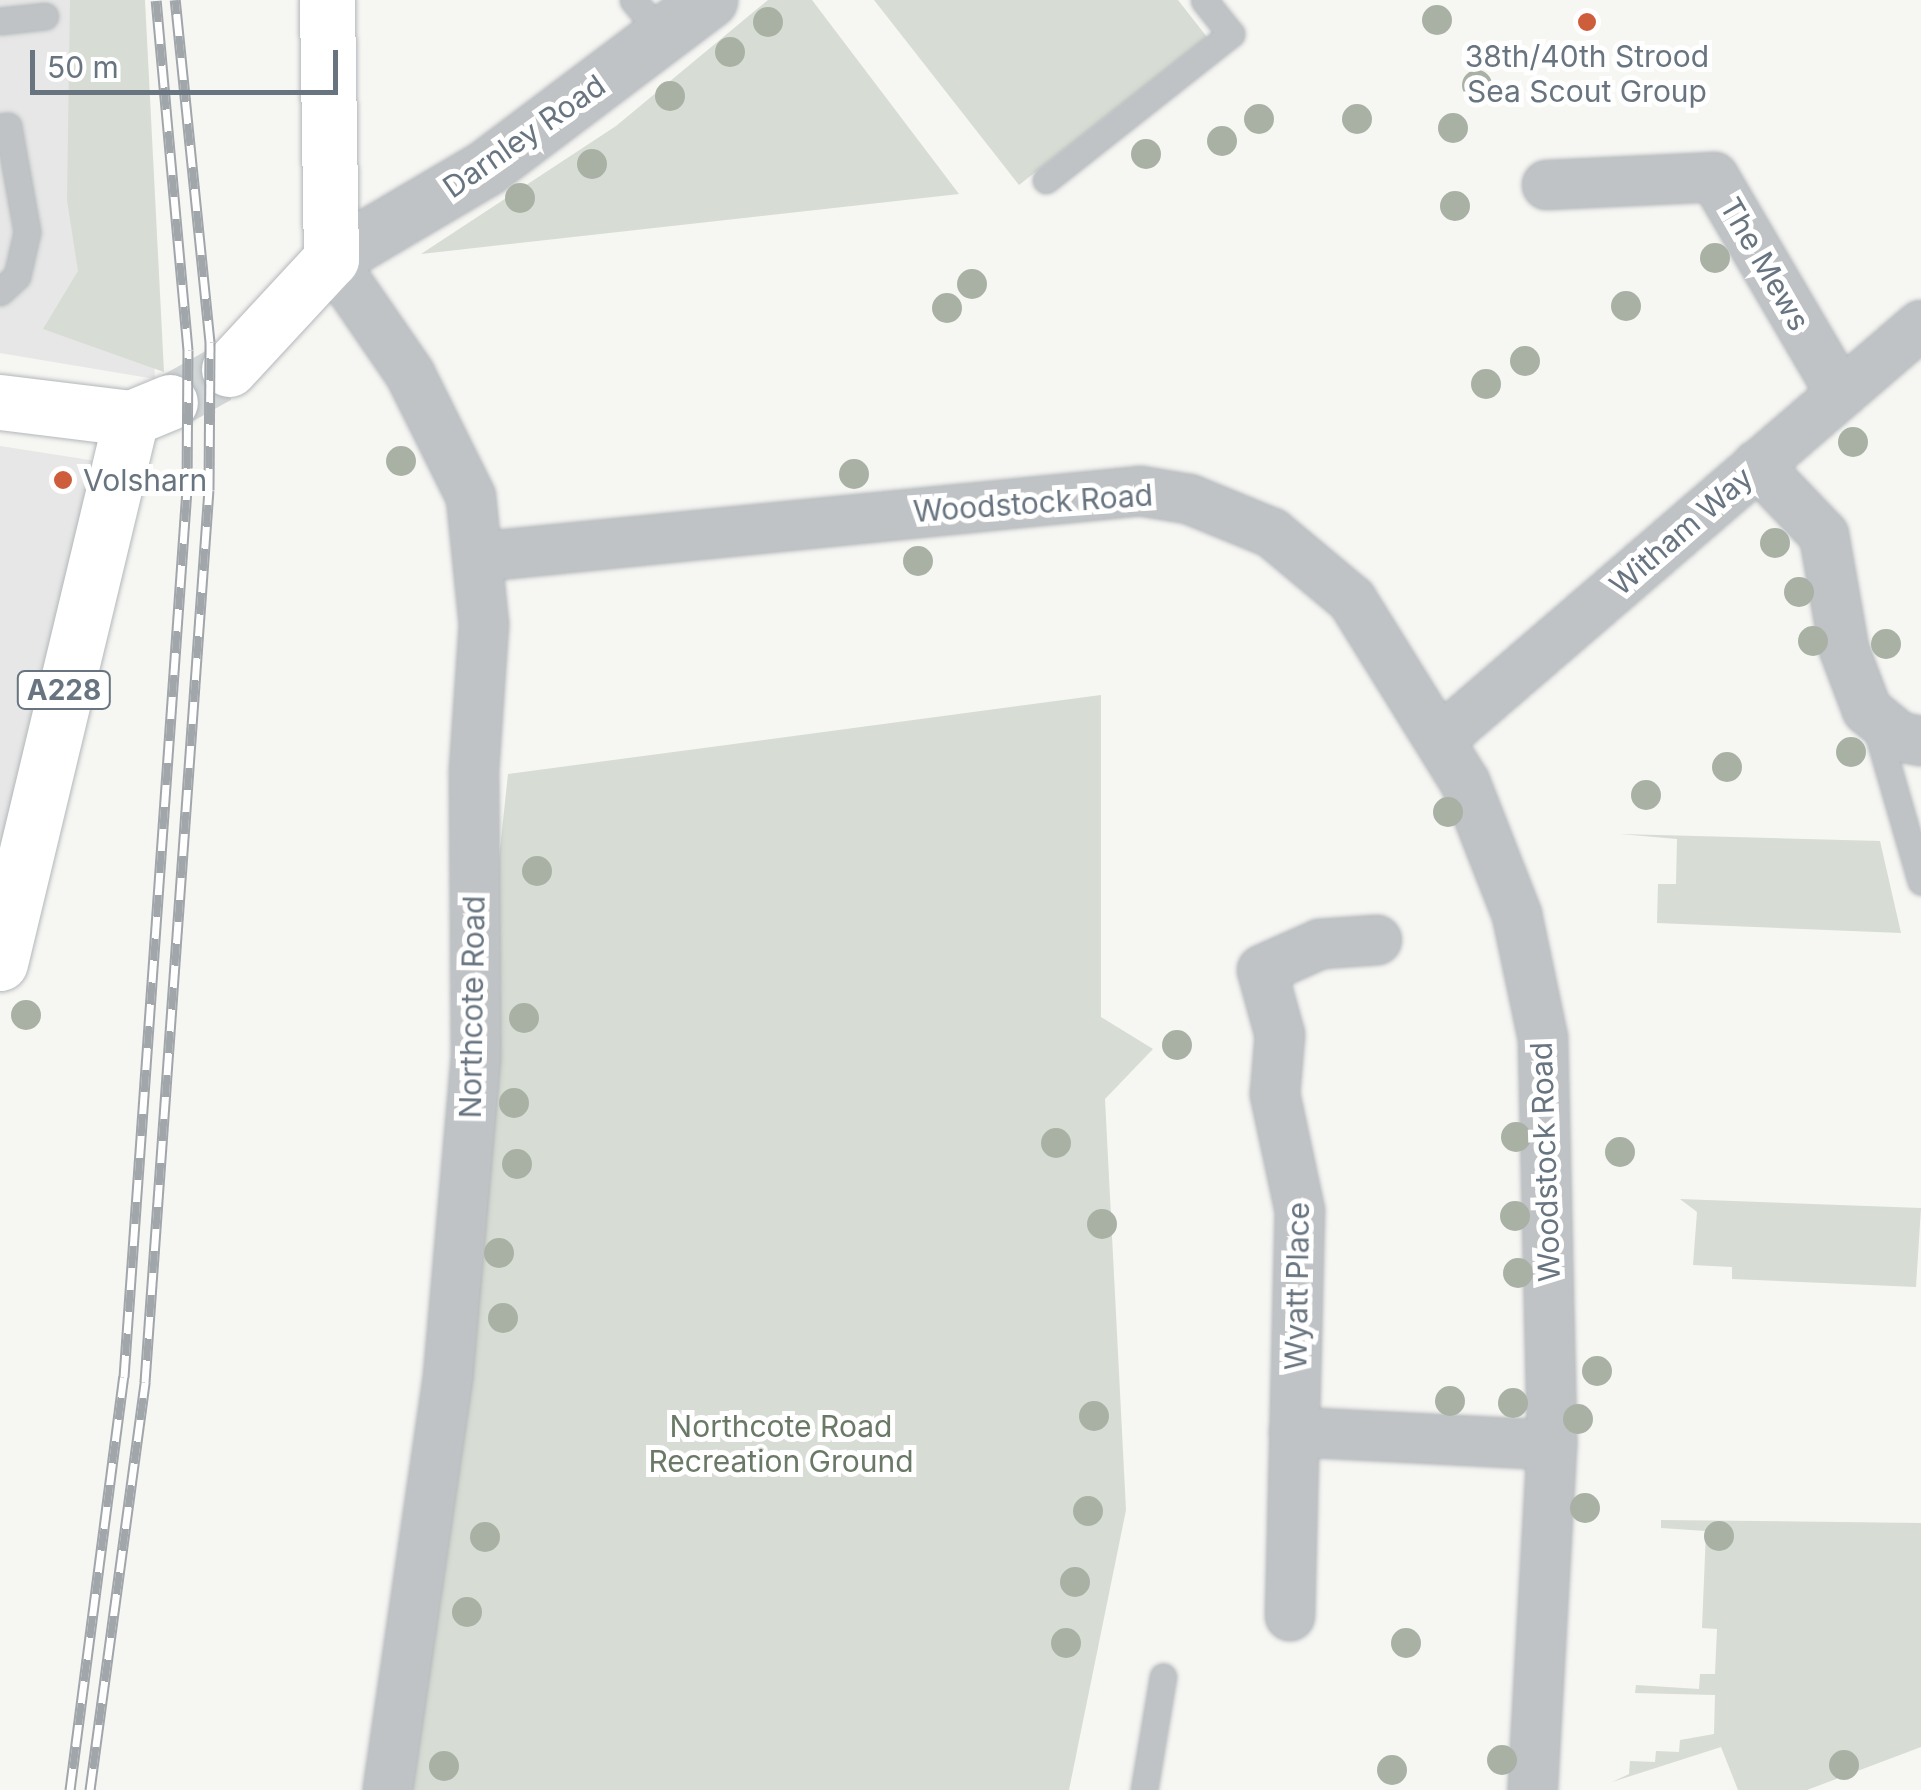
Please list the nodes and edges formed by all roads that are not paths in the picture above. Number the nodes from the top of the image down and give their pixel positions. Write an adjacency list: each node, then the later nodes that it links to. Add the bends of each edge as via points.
1 (327, 0): 10 (main road)
2 (708, 0): 5 (street, Darnley Road)
3 (1204, 0): 8 (lane, via 1231,34)
4 (45, 16): 6 (lane)
5 (648, 18): 10 (street, Darnley Road, via 487,166)
6 (0, 21)
7 (0, 126): 11 (lane, via 8,126 27,232 17,276)
8 (1046, 180)
9 (1548, 186): 14 (street, The Mews, via 1714,177)
10 (331, 260): 13 (main road); 17 (street, Northcote Road, via 446,441 471,497)
11 (0, 292)
12 (1921, 324): 14 (street, Witham Way)
13 (230, 369)
14 (1839, 391): 16 (street, Witham Way)
15 (0, 402): 23 (main road, A228, via 150,410)
16 (1757, 465): 18 (street, via 1824,535 1844,650); 19 (street, Witham Way)
17 (478, 557): 19 (street, Woodstock Road, via 1100,492 1166,494 1261,528 1316,561 1362,612); 28 (street, Northcote Road, via 476,1057 448,1377)
18 (1874, 718): 20 (street); 21 (lane)
19 (1442, 738): 25 (street, Woodstock Road, via 1503,872 1543,1038)
20 (1921, 741)
21 (1921, 882)
22 (1377, 940): 24 (street, Wyatt Place, via 1320,944 1262,970 1280,1041 1275,1094 1299,1191)
23 (0, 963)
24 (1294, 1432): 25 (street); 26 (street, Wyatt Place)
25 (1552, 1445): 30 (street, Woodstock Road)
26 (1290, 1616)
27 (1163, 1677): 29 (lane)
28 (388, 1790)
29 (1144, 1790)
30 (1534, 1790)

